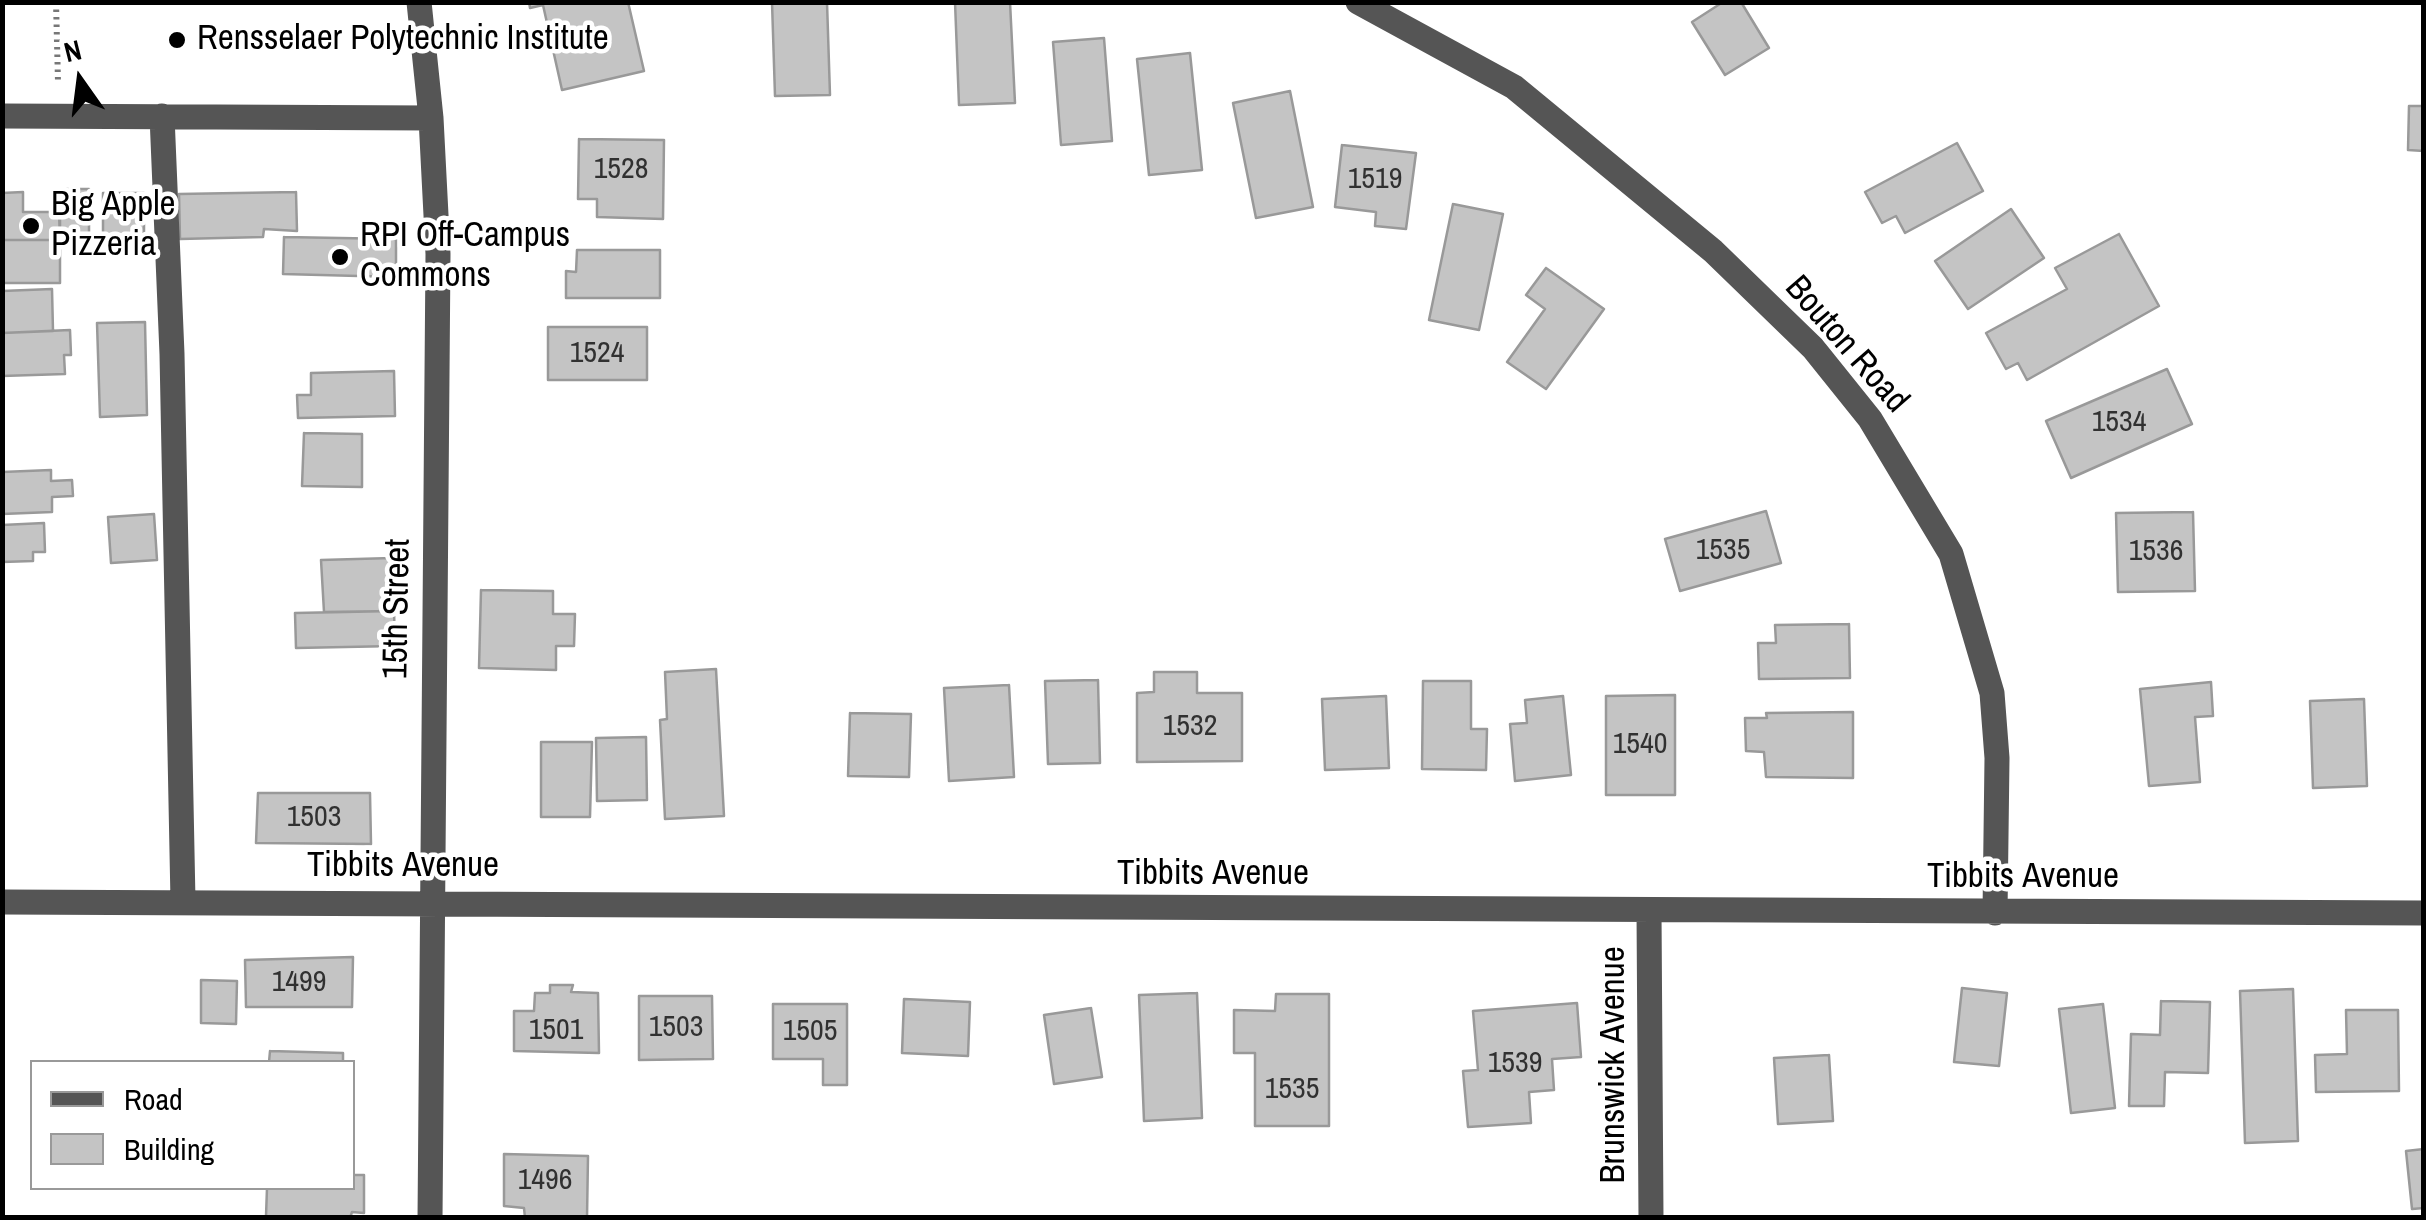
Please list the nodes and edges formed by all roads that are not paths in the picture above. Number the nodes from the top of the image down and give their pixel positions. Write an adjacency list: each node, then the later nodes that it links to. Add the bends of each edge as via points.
1 (419, 2): 5 (street, 15th Street)
2 (1358, 2): 10 (street, Bouton Road, via 1514,87 1713,250 1813,348 1870,419 1952,554 1992,693)
3 (2, 116): 4 (street)
4 (162, 116): 5 (street); 6 (street)
5 (432, 118): 8 (street, 15th Street, via 438,254)
6 (183, 901): 7 (street, Tibbits Avenue); 8 (street, Tibbits Avenue)
7 (2, 902)
8 (429, 902): 9 (street, Tibbits Avenue); 12 (street, 15th Street)
9 (1648, 911): 10 (street, Tibbits Avenue); 13 (street, Brunswick Avenue)
10 (1995, 913): 11 (street, Tibbits Avenue)
11 (2424, 913)
12 (430, 1218)
13 (1651, 1218)

